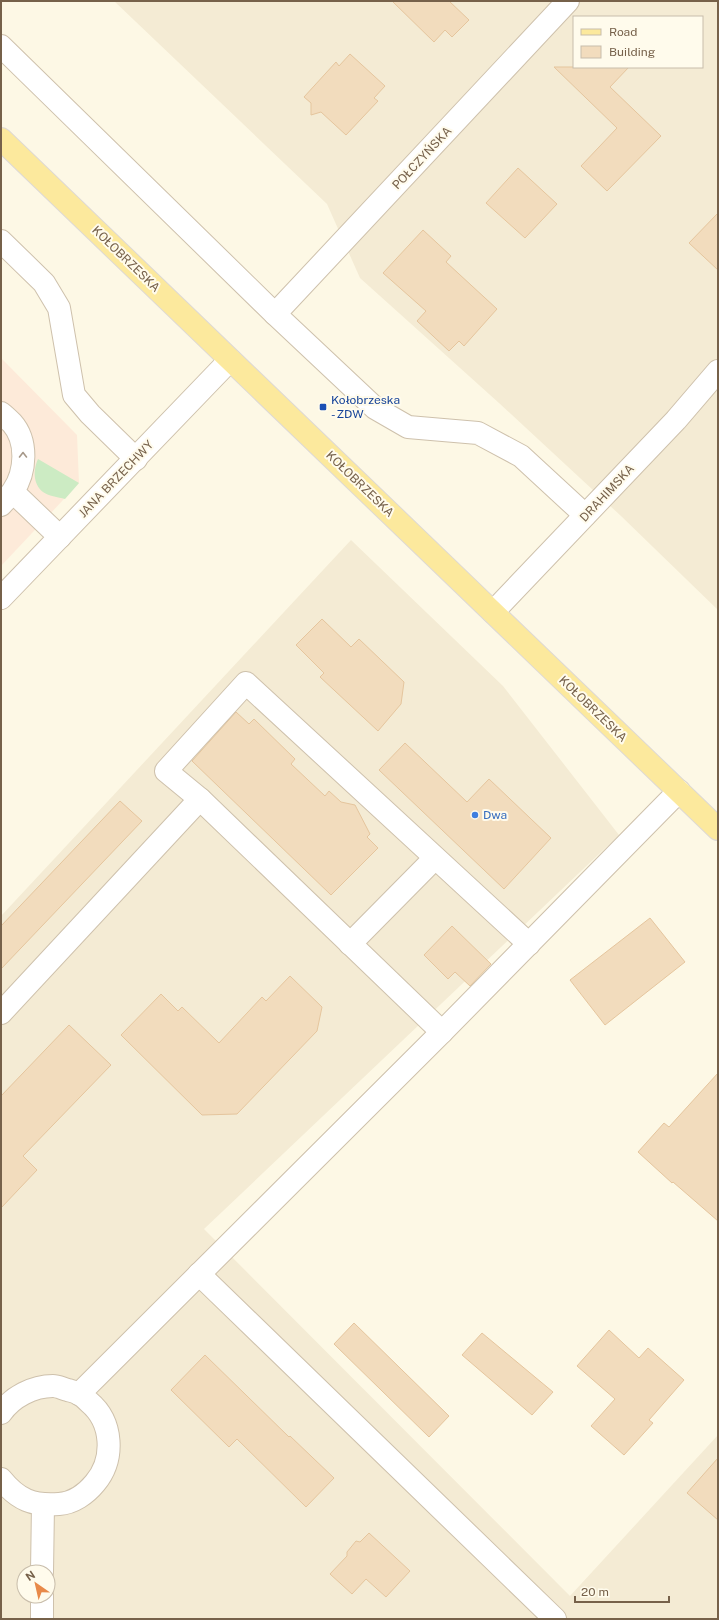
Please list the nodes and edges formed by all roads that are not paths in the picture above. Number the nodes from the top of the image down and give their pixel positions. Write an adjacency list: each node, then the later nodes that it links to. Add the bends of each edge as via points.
1 (568, 1): 5 (street, POŁCZYŃSKA)
2 (1, 46): 5 (street)
3 (1, 139): 6 (main road, KOŁOBRZESKA)
4 (1, 241): 9 (street, via 44,283 60,308 74,395)
5 (275, 314): 11 (street, via 375,408 408,427 478,433 521,456)
6 (230, 360): 9 (street, JANA BRZECHWY); 14 (main road, KOŁOBRZESKA)
7 (718, 371): 11 (street, DRAHIMSKA, via 676,420)
8 (1, 413): 10 (street, one-way to 8, via 20,478 23,445 13,424)
9 (136, 459): 12 (street, JANA BRZECHWY)
10 (7, 498): 12 (street)
11 (586, 515): 14 (street, DRAHIMSKA)
12 (60, 537): 13 (street, JANA BRZECHWY)
13 (1, 598)
14 (493, 612): 15 (main road, KOŁOBRZESKA)
15 (679, 791): 17 (main road, KOŁOBRZESKA); 20 (street)
16 (200, 799): 18 (street, via 166,771 246,683); 19 (street); 21 (street)
17 (718, 829)
18 (435, 858): 19 (street); 20 (street)
19 (350, 944): 22 (street)
20 (529, 944): 22 (street)
21 (1, 1013)
22 (442, 1032): 23 (street)
23 (199, 1274): 24 (street); 31 (street)
24 (79, 1394): 25 (street, via 54,1386 28,1391); 27 (street, via 97,1409 107,1429 109,1453 102,1475 87,1492 66,1503)
25 (3, 1407)
26 (1, 1479): 27 (street, via 10,1490 25,1500)
27 (43, 1505): 28 (street)
28 (42, 1564)
29 (42, 1604): 30 (street)
30 (42, 1619)
31 (556, 1619)

